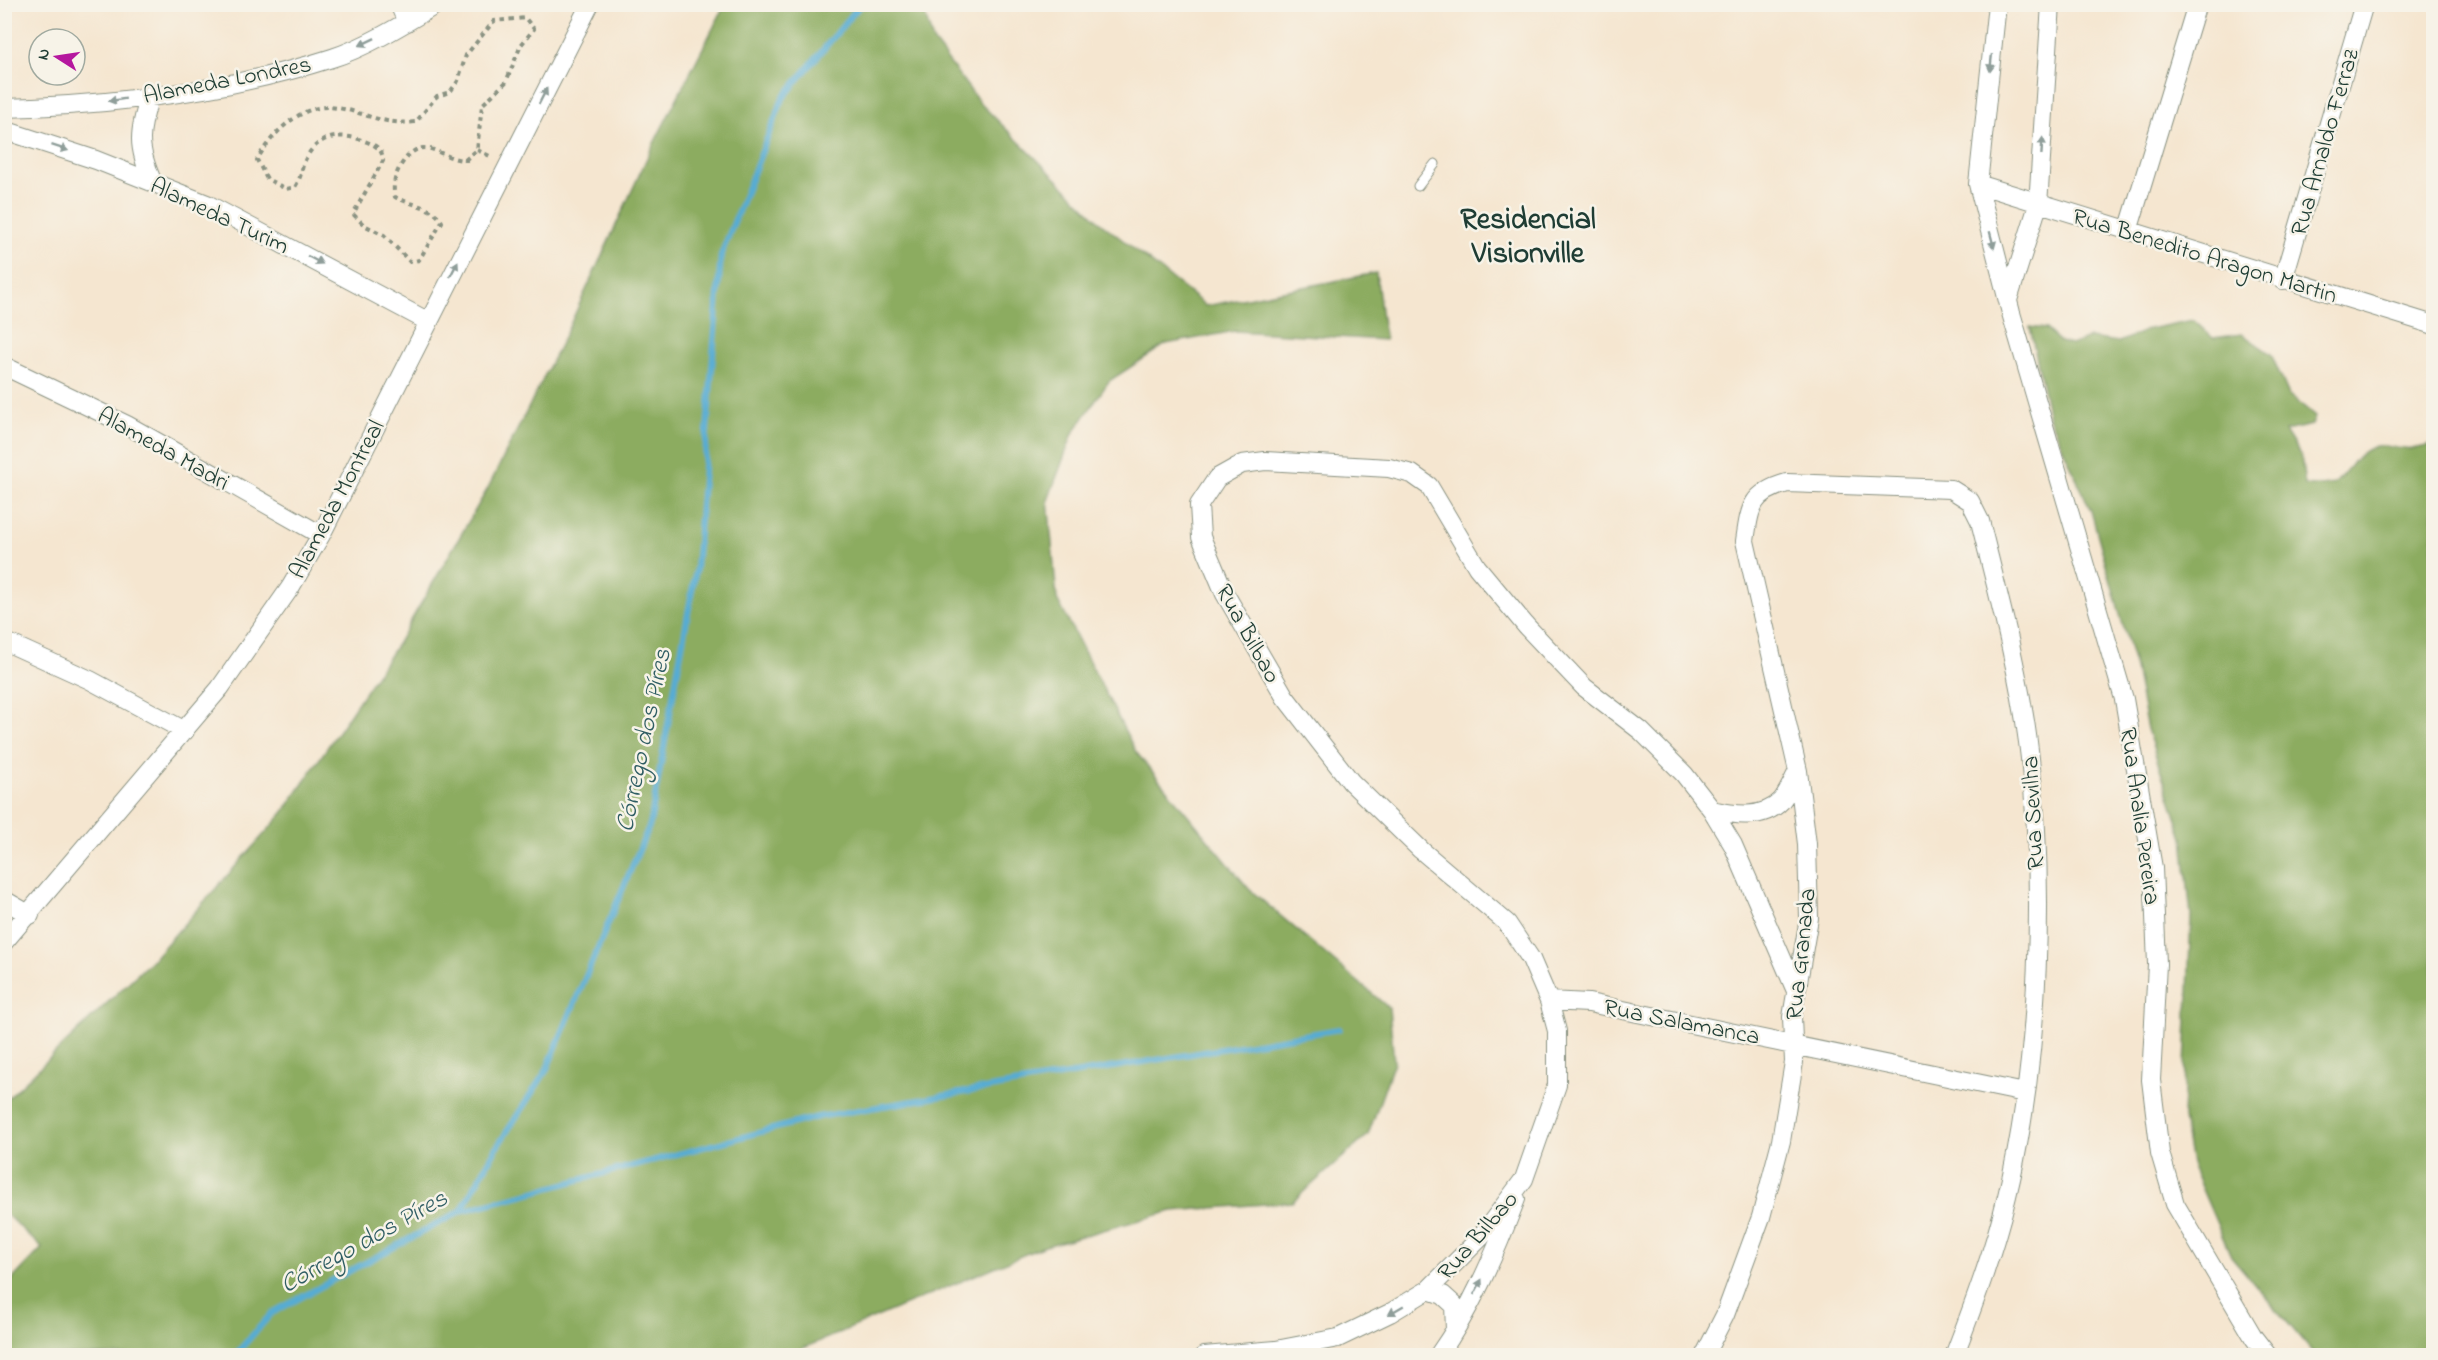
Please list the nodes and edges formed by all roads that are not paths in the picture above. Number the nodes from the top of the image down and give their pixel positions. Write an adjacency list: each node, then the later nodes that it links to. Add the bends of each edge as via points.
1 (399, 4): 8 (street)
2 (437, 4): 8 (street, Alameda Londres)
3 (1997, 4): 14 (street, one-way to 14)
4 (2051, 4): 16 (street, one-way to 4)
5 (2197, 4): 17 (street)
6 (2364, 4): 18 (street, Rua Arnaldo Ferraz)
7 (590, 5): 20 (street, Alameda Montreal, one-way to 7)
8 (407, 22): 9 (street, Alameda Londres, one-way to 9, via 334,58 223,85)
9 (150, 95): 10 (street, Alameda Londres, one-way to 10, via 82,106); 13 (street, via 141,128 141,156)
10 (4, 108)
11 (4, 130): 13 (street, Alameda Turim, one-way to 13)
12 (1435, 164): 15 (lane)
13 (153, 183): 20 (street, Alameda Turim, one-way to 20, via 207,204)
14 (1978, 184): 16 (street, Rua Benedito Aragon Martin); 19 (street, Rua Analia Pereira, one-way to 19)
15 (1418, 186)
16 (2038, 205): 17 (street, Rua Benedito Aragon Martin); 19 (street)
17 (2129, 228): 18 (street, Rua Benedito Aragon Martin)
18 (2283, 280): 21 (street, Rua Benedito Aragon Martin)
19 (2008, 300): 46 (street, Rua Analia Pereira, via 2124,699 2153,868 2157,964 2151,1080 2160,1154 2175,1204)
20 (427, 321): 24 (street, Alameda Montreal)
21 (2433, 325)
22 (4, 366): 24 (street, Alameda Madri, via 127,425)
23 (1750, 508): 27 (street, Rua Granada, via 1745,541); 35 (street, Rua Sevilha, via 1765,489 1787,483 1925,486 1951,489 1970,501 1980,521 2028,741 2037,842 2035,980)
24 (321, 535): 26 (street, Alameda Montreal, via 290,588)
25 (4, 641): 26 (street, via 90,680)
26 (185, 731): 30 (street, Alameda Montreal)
27 (1798, 771): 28 (street, via 1780,802 1762,812 1741,816); 32 (street, Rua Granada, via 1807,844 1809,918)
28 (1712, 810): 32 (street, Rua Bilbao, via 1733,845); 33 (street, Rua Bilbao, via 1684,774 1641,731 1584,687 1527,627 1477,567 1429,486 1412,474 1389,468 1265,461 1242,464 1217,478 1199,505 1201,537 1225,594 1285,697 1351,782 1421,850 1507,923 1531,959)
29 (4, 900): 30 (street)
30 (30, 915): 31 (street, Alameda Montreal)
31 (4, 942)
32 (1796, 991): 34 (street, Rua Granada)
33 (1549, 1001): 34 (street, Rua Salamanca, via 1576,1000); 36 (street, Rua Bilbao, via 1557,1031 1557,1085)
34 (1792, 1044): 35 (street, Rua Salamanca); 44 (street, Rua Granada, via 1794,1062 1781,1141 1761,1217 1725,1315)
35 (2025, 1093): 45 (street, Rua Sevilha, via 2007,1196)
36 (1524, 1179): 37 (street, Rua Bilbao, via 1480,1238); 38 (street, one-way to 36, via 1496,1253)
37 (1428, 1290): 38 (street, via 1443,1295 1454,1305); 39 (street, Rua Bilbao, one-way to 39)
38 (1455, 1332): 43 (street)
39 (1338, 1338): 40 (street, Rua Bilbao); 42 (street)
40 (1230, 1355): 41 (street, Rua Bilbao)
41 (1204, 1356)
42 (1329, 1356)
43 (1438, 1356)
44 (1704, 1356)
45 (1954, 1356)
46 (2268, 1356)

